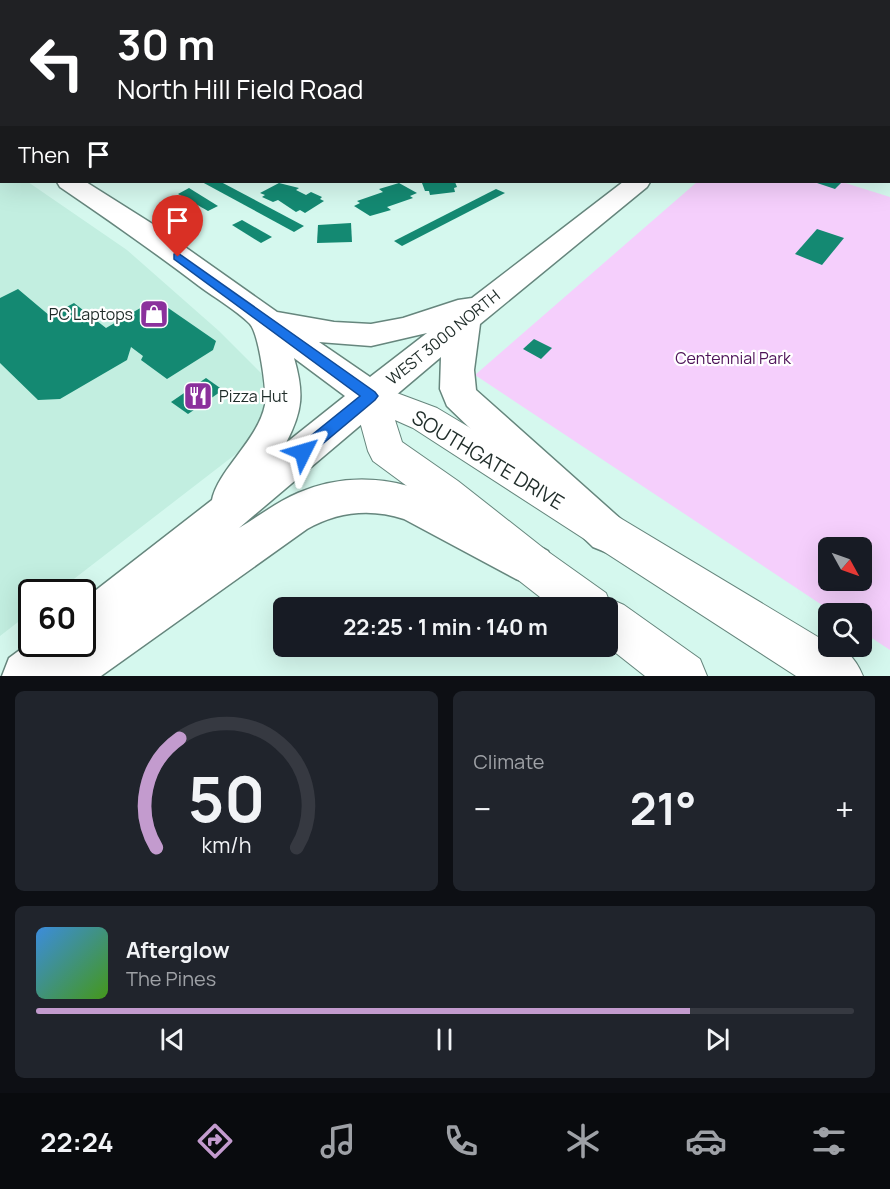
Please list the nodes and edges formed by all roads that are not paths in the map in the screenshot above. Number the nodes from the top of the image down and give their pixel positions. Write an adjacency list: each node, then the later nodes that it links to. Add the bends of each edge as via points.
1 (71, 183): 4 (main road, via 141,229)
2 (637, 183): 3 (main road, WEST 3000 NORTH)
3 (476, 310): 4 (main road, via 372,335); 5 (main road, WEST 3000 NORTH); 7 (main road, via 458,372 460,397)
4 (267, 322): 5 (main road); 6 (main road, via 284,405 274,430)
5 (370, 396): 6 (main road, WEST 3000 NORTH); 7 (main road, SOUTHGATE DRIVE, via 425,418); 8 (main road, via 386,451 444,492)
6 (218, 521): 10 (main road, WEST 3000 NORTH)
7 (608, 534): 16 (main road, SOUTHGATE DRIVE)
8 (532, 565): 9 (main road); 14 (main road, via 405,501 372,495 338,498 292,516)
9 (575, 597)
10 (96, 620)
11 (618, 628): 15 (main road)
12 (51, 657): 13 (main road)
13 (27, 676)
14 (59, 676)
15 (683, 676)
16 (839, 676)

